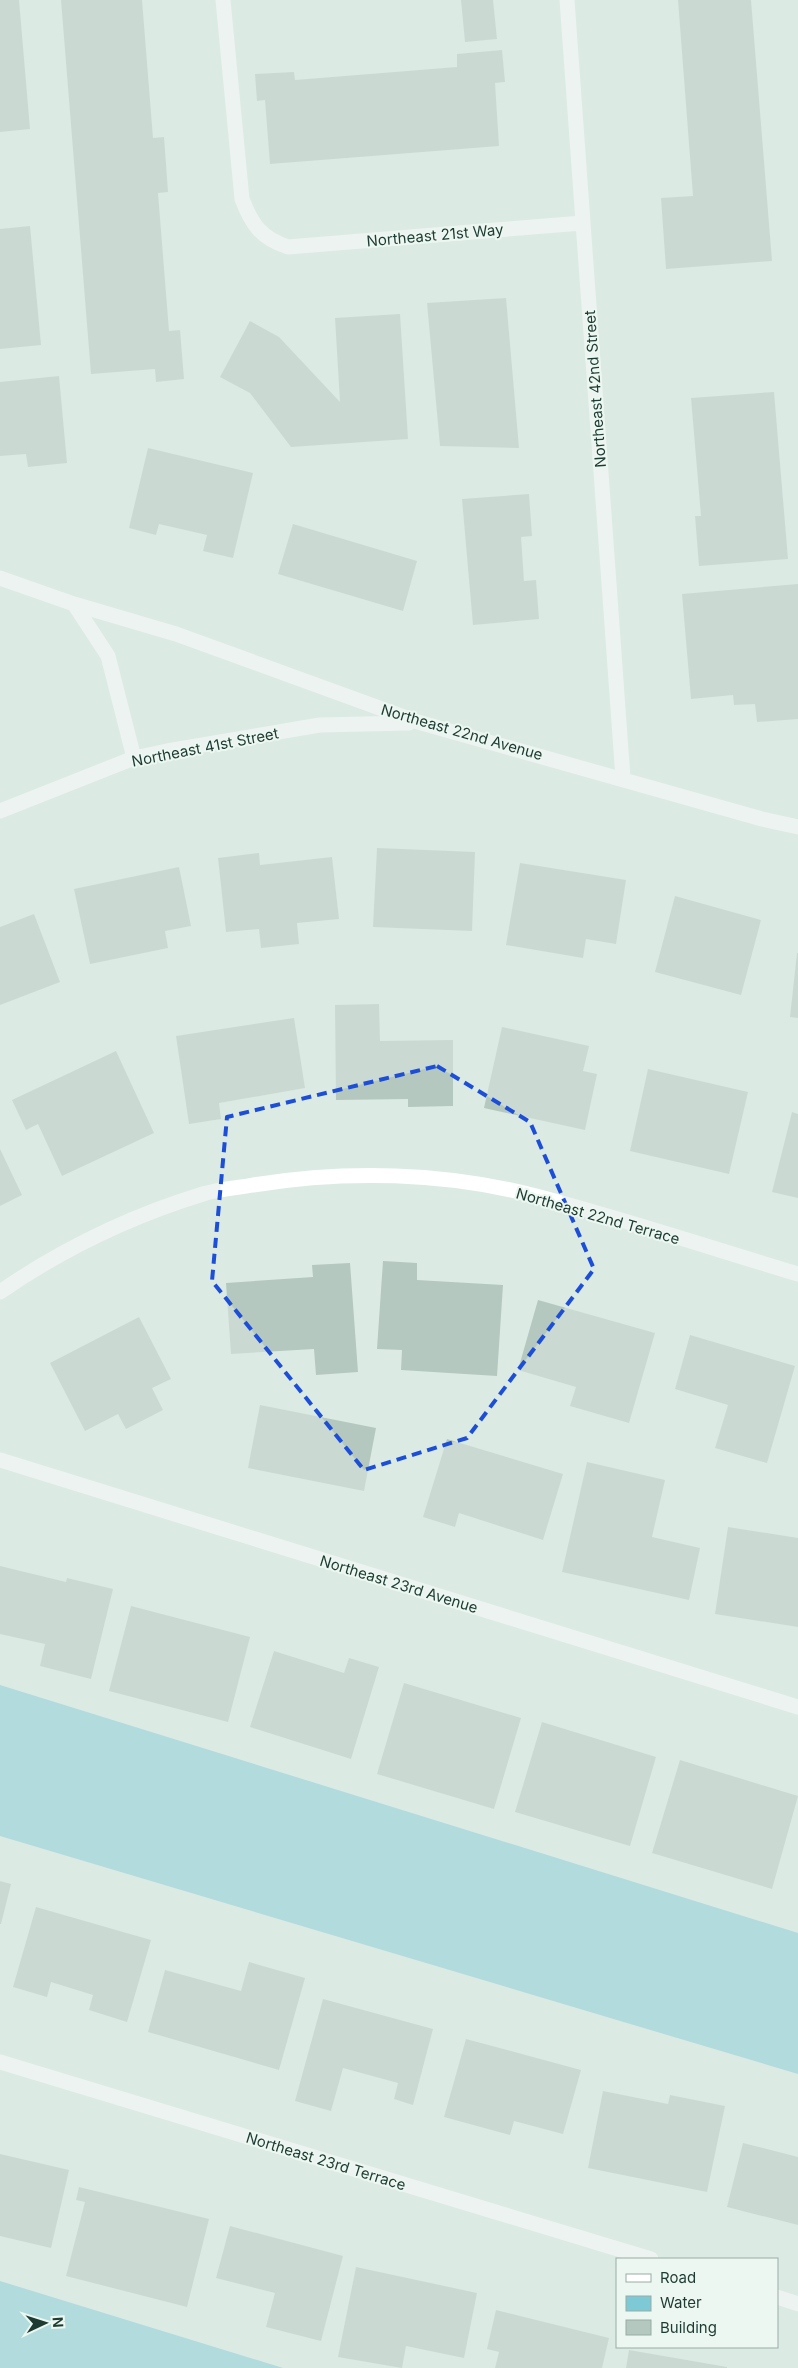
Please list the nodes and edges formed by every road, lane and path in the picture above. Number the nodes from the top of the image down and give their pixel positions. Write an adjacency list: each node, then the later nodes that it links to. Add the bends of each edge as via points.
1 (223, 0): 3 (street, Northeast 21st Way, via 242,199 250,220 273,242 288,247)
2 (568, 0): 3 (street, Northeast 42nd Street)
3 (582, 224): 8 (street, Northeast 42nd Street)
4 (0, 578): 5 (street, Northeast 22nd Avenue)
5 (74, 604): 6 (street, Northeast 22nd Avenue, via 176,634); 7 (street, via 108,656)
6 (418, 722): 7 (street, Northeast 41st Street, via 320,725); 8 (street, Northeast 22nd Avenue)
7 (134, 758): 9 (street, Northeast 41st Street)
8 (623, 778): 10 (street, Northeast 22nd Avenue)
9 (0, 811)
10 (798, 827)
11 (798, 1274): 12 (street, Northeast 22nd Terrace, via 535,1196 442,1179 375,1175 295,1178 205,1194 126,1222 39,1265)
12 (0, 1292)
13 (0, 1460): 14 (street, Northeast 23rd Avenue)
14 (798, 1707)
15 (0, 2062): 16 (street, Northeast 23rd Terrace)
16 (649, 2258)
17 (778, 2297): 18 (street)
18 (798, 2304)

